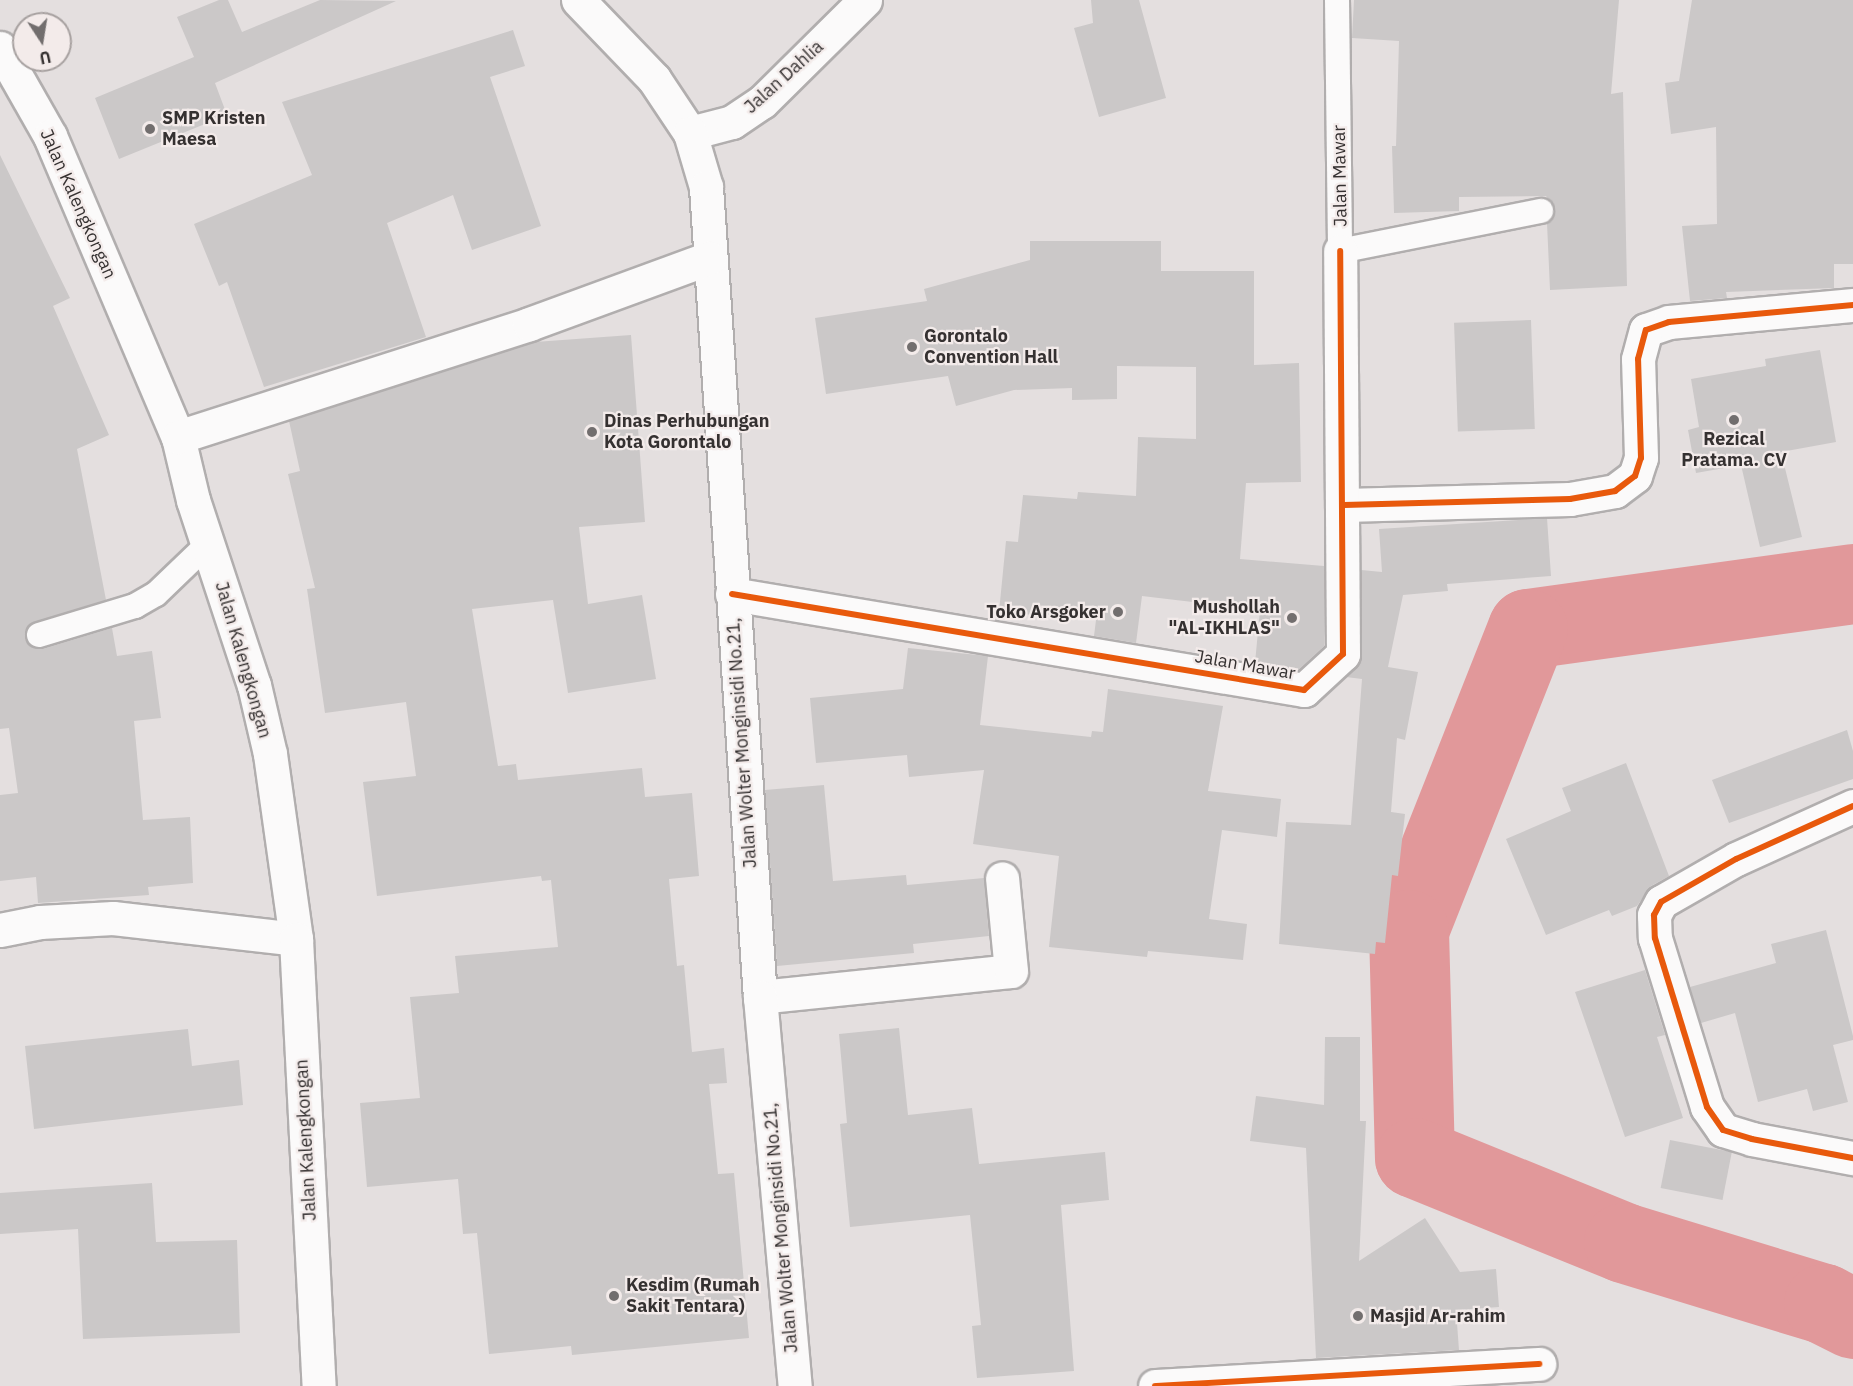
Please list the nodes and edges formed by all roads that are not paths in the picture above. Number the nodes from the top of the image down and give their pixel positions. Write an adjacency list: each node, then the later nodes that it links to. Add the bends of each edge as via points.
1 (578, 0): 5 (main road, Jalan Wolter Monginsidi No.21,, via 654,79)
2 (865, 0): 5 (main road, Jalan Dahlia, via 762,102 732,122)
3 (1337, 0): 7 (lane, Jalan Mawar)
4 (0, 48): 10 (main road, Jalan Kalengkongan, via 50,136)
5 (690, 133): 8 (main road, Jalan Wolter Monginsidi No.21,, via 706,186)
6 (1541, 211): 7 (lane)
7 (1340, 250): 11 (main road, Jalan Mawar)
8 (709, 258): 10 (main road, via 528,324); 13 (main road, Jalan Wolter Monginsidi No.21,)
9 (1853, 305): 11 (main road, via 1668,322 1646,330 1638,381 1641,458 1635,476 1615,491 1570,499)
10 (178, 437): 12 (main road, Jalan Kalengkongan)
11 (1344, 505): 13 (main road, Jalan Mawar, via 1343,654 1304,690)
12 (208, 544): 14 (lane, via 156,594 135,606); 18 (main road, Jalan Kalengkongan, via 254,685 270,754)
13 (732, 594): 19 (main road, Jalan Wolter Monginsidi No.21,)
14 (39, 635)
15 (1853, 806): 20 (main road, via 1736,859 1661,902 1654,915 1654,938 1707,1107 1723,1130)
16 (1002, 878): 19 (main road, via 1011,971)
17 (0, 930): 18 (main road, via 40,922 113,918)
18 (296, 939): 23 (main road, Jalan Kalengkongan)
19 (760, 997): 24 (main road, Jalan Wolter Monginsidi No.21,)
20 (1853, 1158)
21 (1539, 1364): 22 (main road)
22 (1395, 1381): 25 (main road)
23 (319, 1386)
24 (795, 1386)
25 (1155, 1386)

